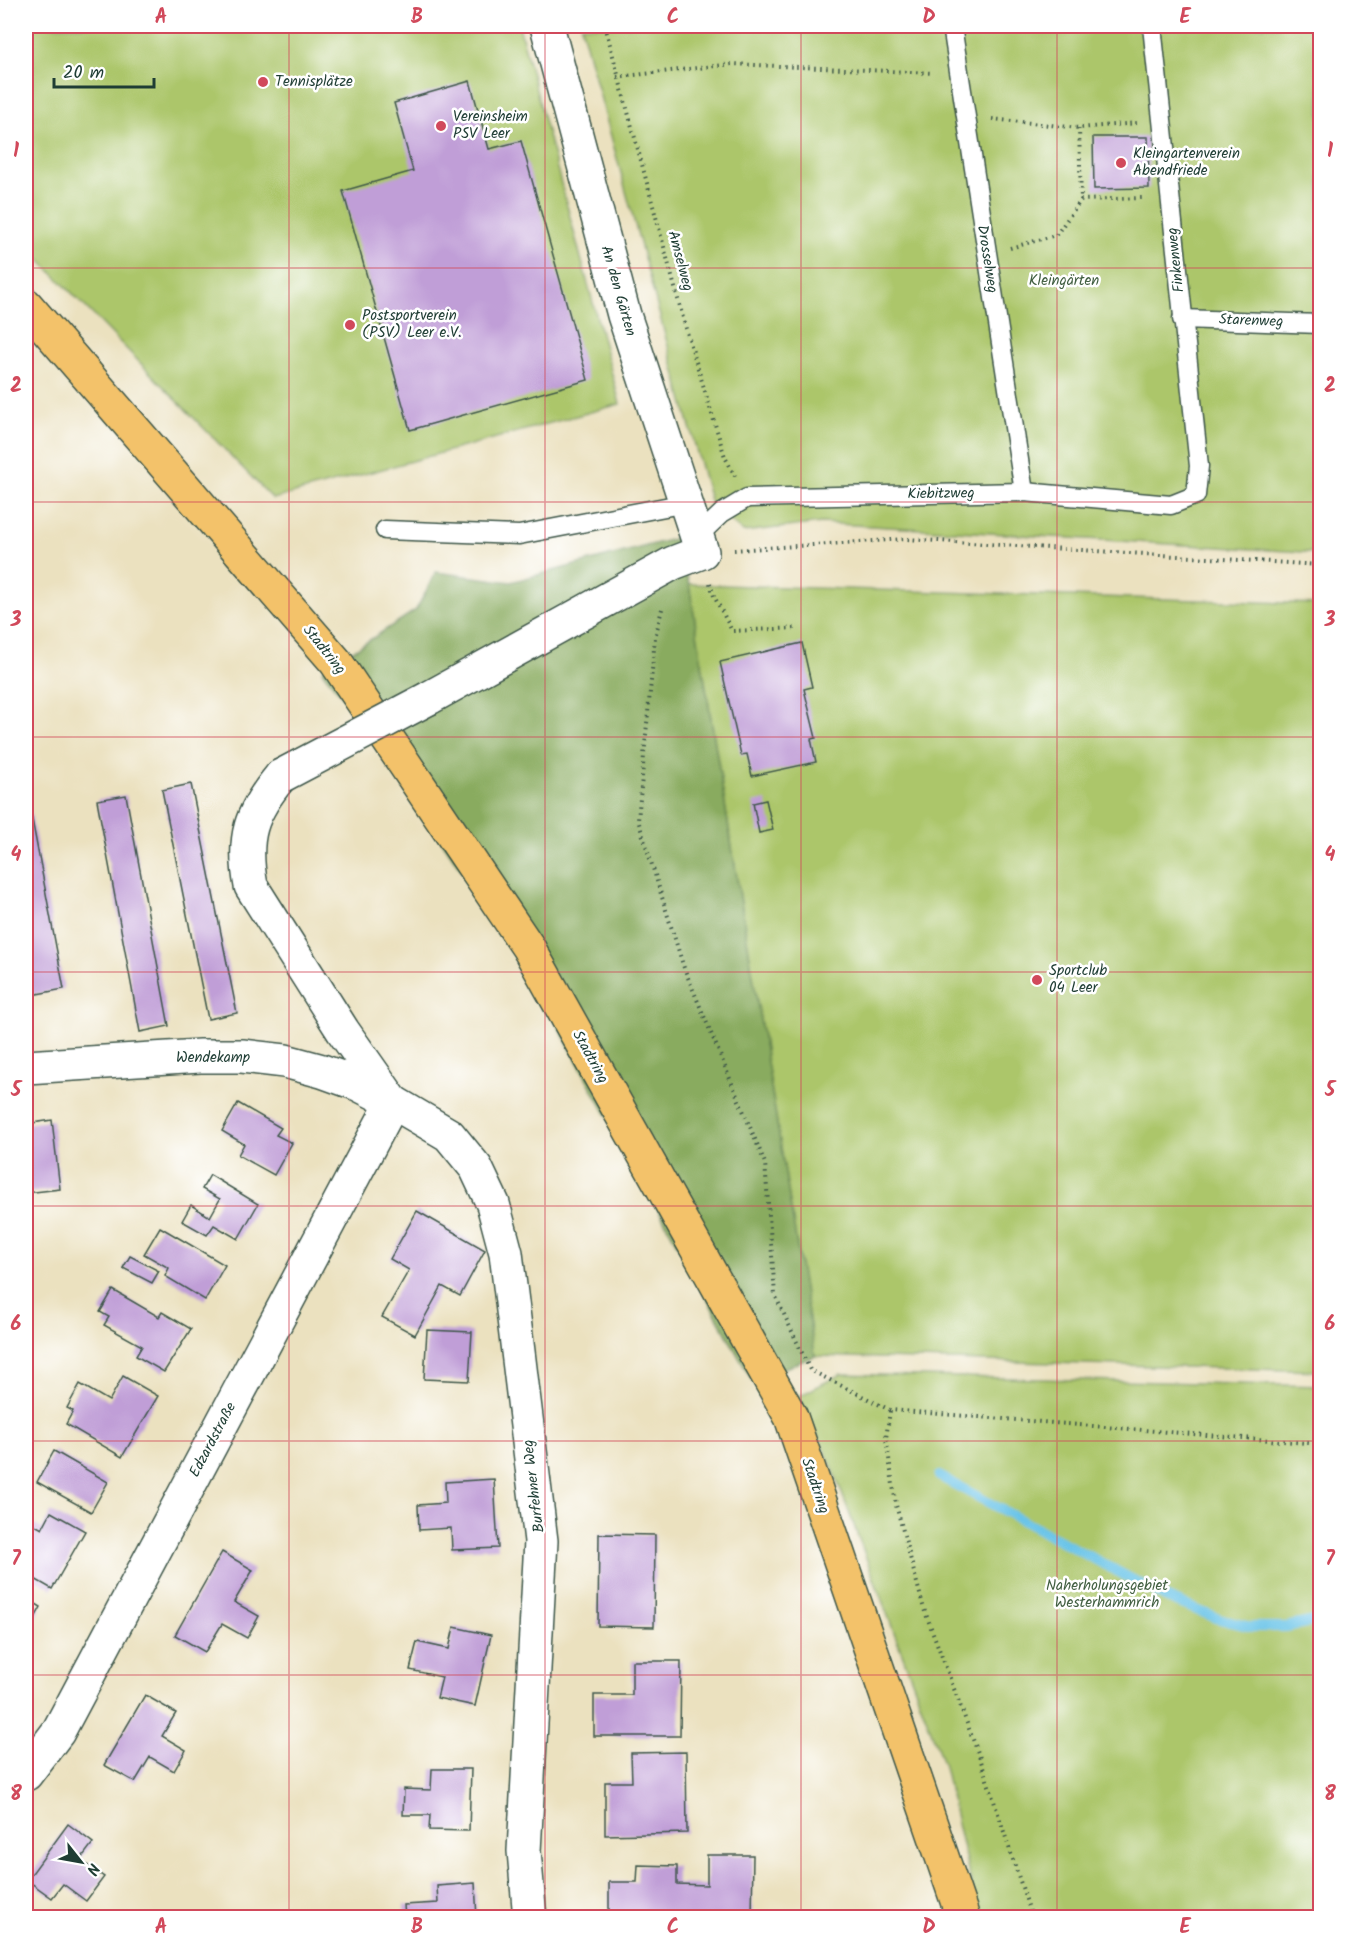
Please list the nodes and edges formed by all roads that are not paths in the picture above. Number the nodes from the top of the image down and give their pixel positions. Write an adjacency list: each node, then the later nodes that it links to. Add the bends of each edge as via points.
1 (547, 26): 9 (street, An den Gärten, via 624,315)
2 (952, 26): 7 (lane, Drosselweg)
3 (1152, 26): 5 (lane, Finkenweg)
4 (26, 305): 16 (highway, Stadtring, via 336,662 528,947 791,1417)
5 (1182, 319): 6 (lane, Starenweg); 8 (lane, Finkenweg, via 1199,466)
6 (1320, 324)
7 (1024, 492): 8 (lane, Kiebitzweg, via 1171,505); 11 (lane, Kiebitzweg, via 747,498 722,513)
8 (1196, 495)
9 (686, 503): 10 (lane, via 519,535); 11 (street, An den Gärten)
10 (385, 530)
11 (691, 551): 13 (street, bridge, via 281,776 260,801 248,832 246,859 252,886 343,1031)
12 (26, 1067): 13 (street, Wendekamp, via 242,1056 285,1061 322,1071)
13 (393, 1102): 14 (street, Edzardstraße, via 58,1731); 15 (street, Burfehner Weg, via 449,1135 476,1168 493,1204 506,1253 541,1541 524,1851)
14 (26, 1774)
15 (530, 1917)
16 (963, 1917)

